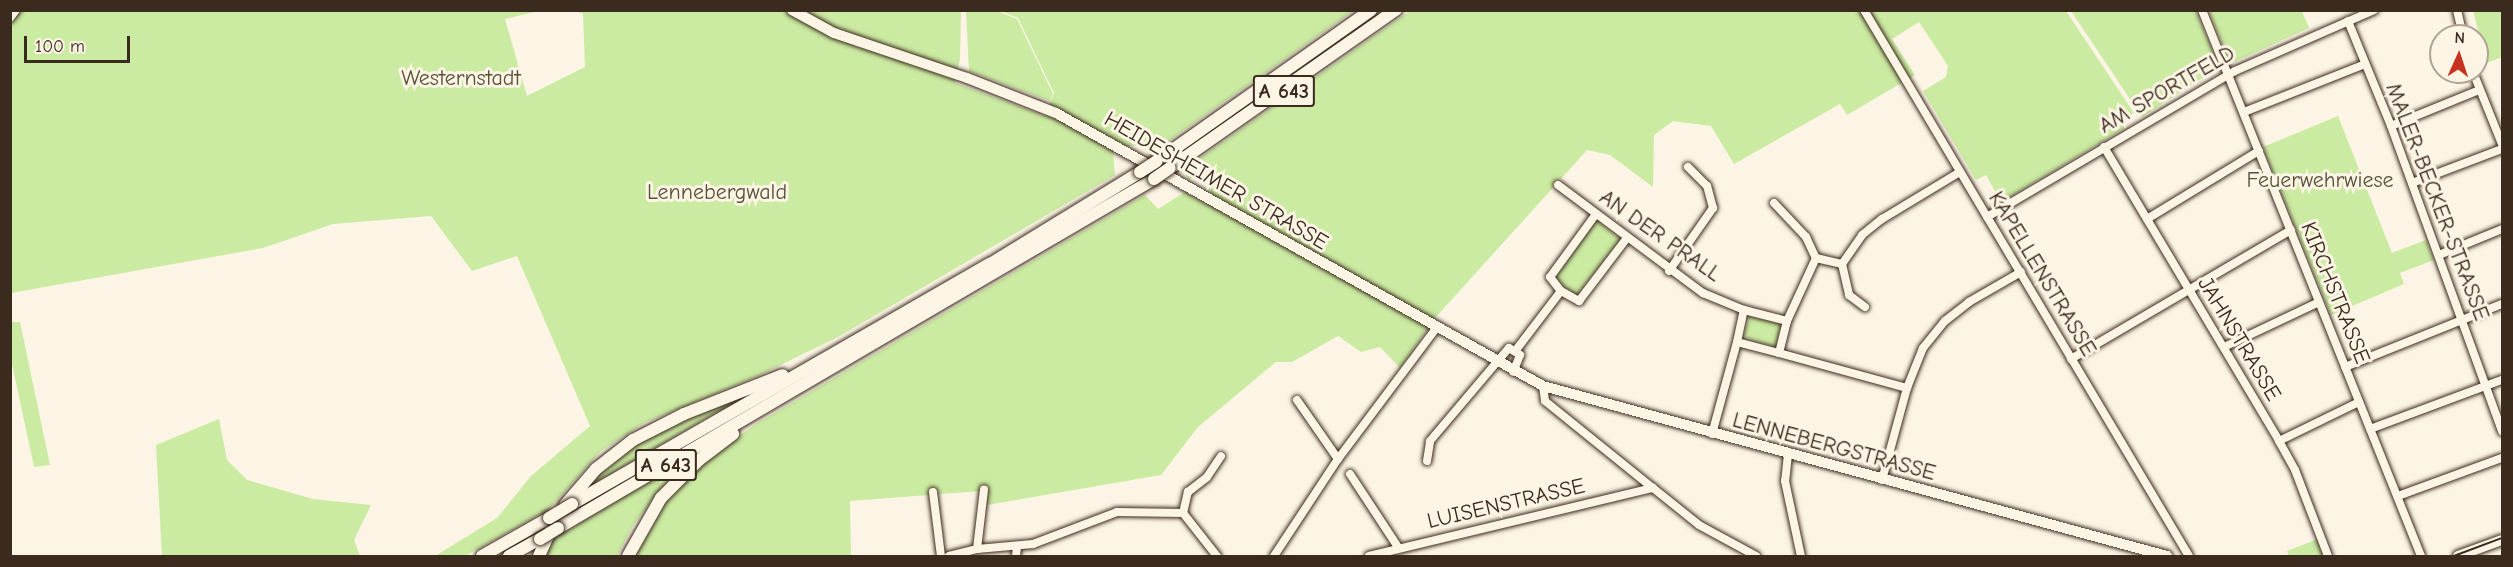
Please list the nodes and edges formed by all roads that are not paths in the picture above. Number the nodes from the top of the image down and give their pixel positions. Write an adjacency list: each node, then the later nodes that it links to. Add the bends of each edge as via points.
1 (16, 10): 8 (street)
2 (792, 10): 44 (main road, HEIDESHEIMER STRASSE, via 834,33 1056,113)
3 (1371, 10): 50 (highway, A 643, bridge, via 1140,172)
4 (1396, 10): 59 (highway, A 643, bridge, via 1170,168)
5 (1864, 10): 21 (street, KAPELLENSTRASSE)
6 (2202, 10): 11 (street, KIRCHSTRASSE)
7 (2374, 10): 9 (street, AM SPORTFELD)
8 (10, 18)
9 (2348, 21): 10 (street, MALER-BECKER-STRASSE); 11 (street, AM SPORTFELD)
10 (2365, 64): 14 (street); 15 (street, MALER-BECKER-STRASSE)
11 (2227, 75): 14 (street, KIRCHSTRASSE); 17 (street, AM SPORTFELD)
12 (2477, 84): 13 (street)
13 (2479, 90): 15 (street); 16 (street)
14 (2244, 112): 19 (street, KIRCHSTRASSE)
15 (2391, 126): 22 (street, MALER-BECKER-STRASSE)
16 (2502, 144)
17 (2104, 147): 26 (street, AM SPORTFELD); 27 (street, JAHNSTRASSE)
18 (2502, 149): 22 (street)
19 (2259, 152): 27 (street); 29 (street, KIRCHSTRASSE)
20 (1688, 167): 34 (street, via 1707,186 1713,208)
21 (1960, 172): 26 (street, KAPELLENSTRASSE); 33 (street, via 1882,219 1862,235)
22 (2412, 183): 31 (street, MALER-BECKER-STRASSE)
23 (1558, 185): 25 (street, AN DER PRALL)
24 (1774, 203): 32 (street, via 1806,237)
25 (1596, 214): 30 (street, AN DER PRALL); 37 (street, via 1550,277)
26 (1987, 216): 35 (street, KAPELLENSTRASSE)
27 (2147, 219): 36 (street, JAHNSTRASSE)
28 (2502, 228): 31 (street)
29 (2291, 230): 36 (street); 38 (street, KIRCHSTRASSE)
30 (1627, 238): 34 (street, AN DER PRALL); 37 (street, via 1580,301)
31 (2439, 255): 43 (street, MALER-BECKER-STRASSE)
32 (1816, 258): 33 (street); 42 (street)
33 (1842, 264): 40 (street, via 1849,295)
34 (1669, 271): 41 (street, AN DER PRALL, via 1703,293)
35 (2021, 272): 49 (street, KAPELLENSTRASSE); 57 (street, via 1945,321 1923,348)
36 (2188, 289): 46 (street, JAHNSTRASSE); 49 (street)
37 (1561, 291): 47 (street)
38 (2319, 302): 46 (street); 52 (street, KIRCHSTRASSE)
39 (2502, 304): 43 (street)
40 (1865, 308)
41 (1744, 310): 42 (street, AN DER PRALL); 45 (street)
42 (1788, 321): 48 (street)
43 (2462, 321): 52 (street); 56 (street, MALER-BECKER-STRASSE)
44 (1437, 327): 51 (main road, HEIDESHEIMER STRASSE); 68 (street)
45 (1737, 342): 48 (street); 63 (street)
46 (2224, 347): 64 (street, JAHNSTRASSE)
47 (1516, 350): 51 (street, via 1506,349); 53 (street, via 1520,358)
48 (1779, 353): 57 (street)
49 (2072, 359): 95 (street, KAPELLENSTRASSE)
50 (820, 360): 77 (highway, A 643, bridge, via 572,504); 84 (highway, via 657,426 612,454 566,503)
51 (1496, 362): 53 (main road, LENNEBERGSTRASSE); 69 (street, via 1430,441)
52 (2345, 367): 60 (street, KIRCHSTRASSE)
53 (1513, 372): 55 (main road, LENNEBERGSTRASSE)
54 (2502, 380): 56 (street)
55 (1543, 386): 63 (main road, LENNEBERGSTRASSE); 72 (street, via 1545,400)
56 (2487, 387): 61 (street); 62 (street, MALER-BECKER-STRASSE)
57 (1907, 388): 71 (street)
58 (1297, 400): 68 (street)
59 (775, 402): 77 (highway, A 643); 85 (highway, via 680,477 647,517)
60 (2359, 402): 61 (street, KIRCHSTRASSE); 64 (street)
61 (2370, 429): 75 (street, KIRCHSTRASSE)
62 (2502, 431)
63 (1712, 434): 65 (main road, LENNEBERGSTRASSE)
64 (2279, 441): 96 (street, JAHNSTRASSE)
65 (1788, 454): 71 (main road, LENNEBERGSTRASSE); 93 (street, via 1785,481)
66 (1221, 456): 76 (street, via 1207,477 1188,492)
67 (2502, 458): 75 (street)
68 (1338, 459): 90 (street)
69 (1427, 461)
70 (1350, 474): 80 (street)
71 (1882, 480): 94 (main road, LENNEBERGSTRASSE)
72 (1653, 488): 80 (street, LUISENSTRASSE); 92 (street, via 1699,525)
73 (984, 489): 81 (street)
74 (933, 492): 86 (street)
75 (2398, 496): 97 (street, KIRCHSTRASSE)
76 (1183, 513): 79 (street, via 1112,513 1040,542); 89 (street)
77 (554, 523): 82 (highway, A 643); 83 (highway, A 643, bridge, via 540,539)
78 (2502, 540): 98 (main road)
79 (1017, 546): 81 (street); 88 (street)
80 (1398, 547): 91 (street, LUISENSTRASSE)
81 (977, 549): 87 (street)
82 (482, 556)
83 (509, 556)
84 (539, 556)
85 (628, 556)
86 (941, 556)
87 (949, 556)
88 (1016, 556)
89 (1217, 556)
90 (1274, 556)
91 (1369, 556)
92 (1756, 556)
93 (1801, 556)
94 (2167, 556)
95 (2189, 556)
96 (2328, 556)
97 (2421, 556)
98 (2458, 556)

